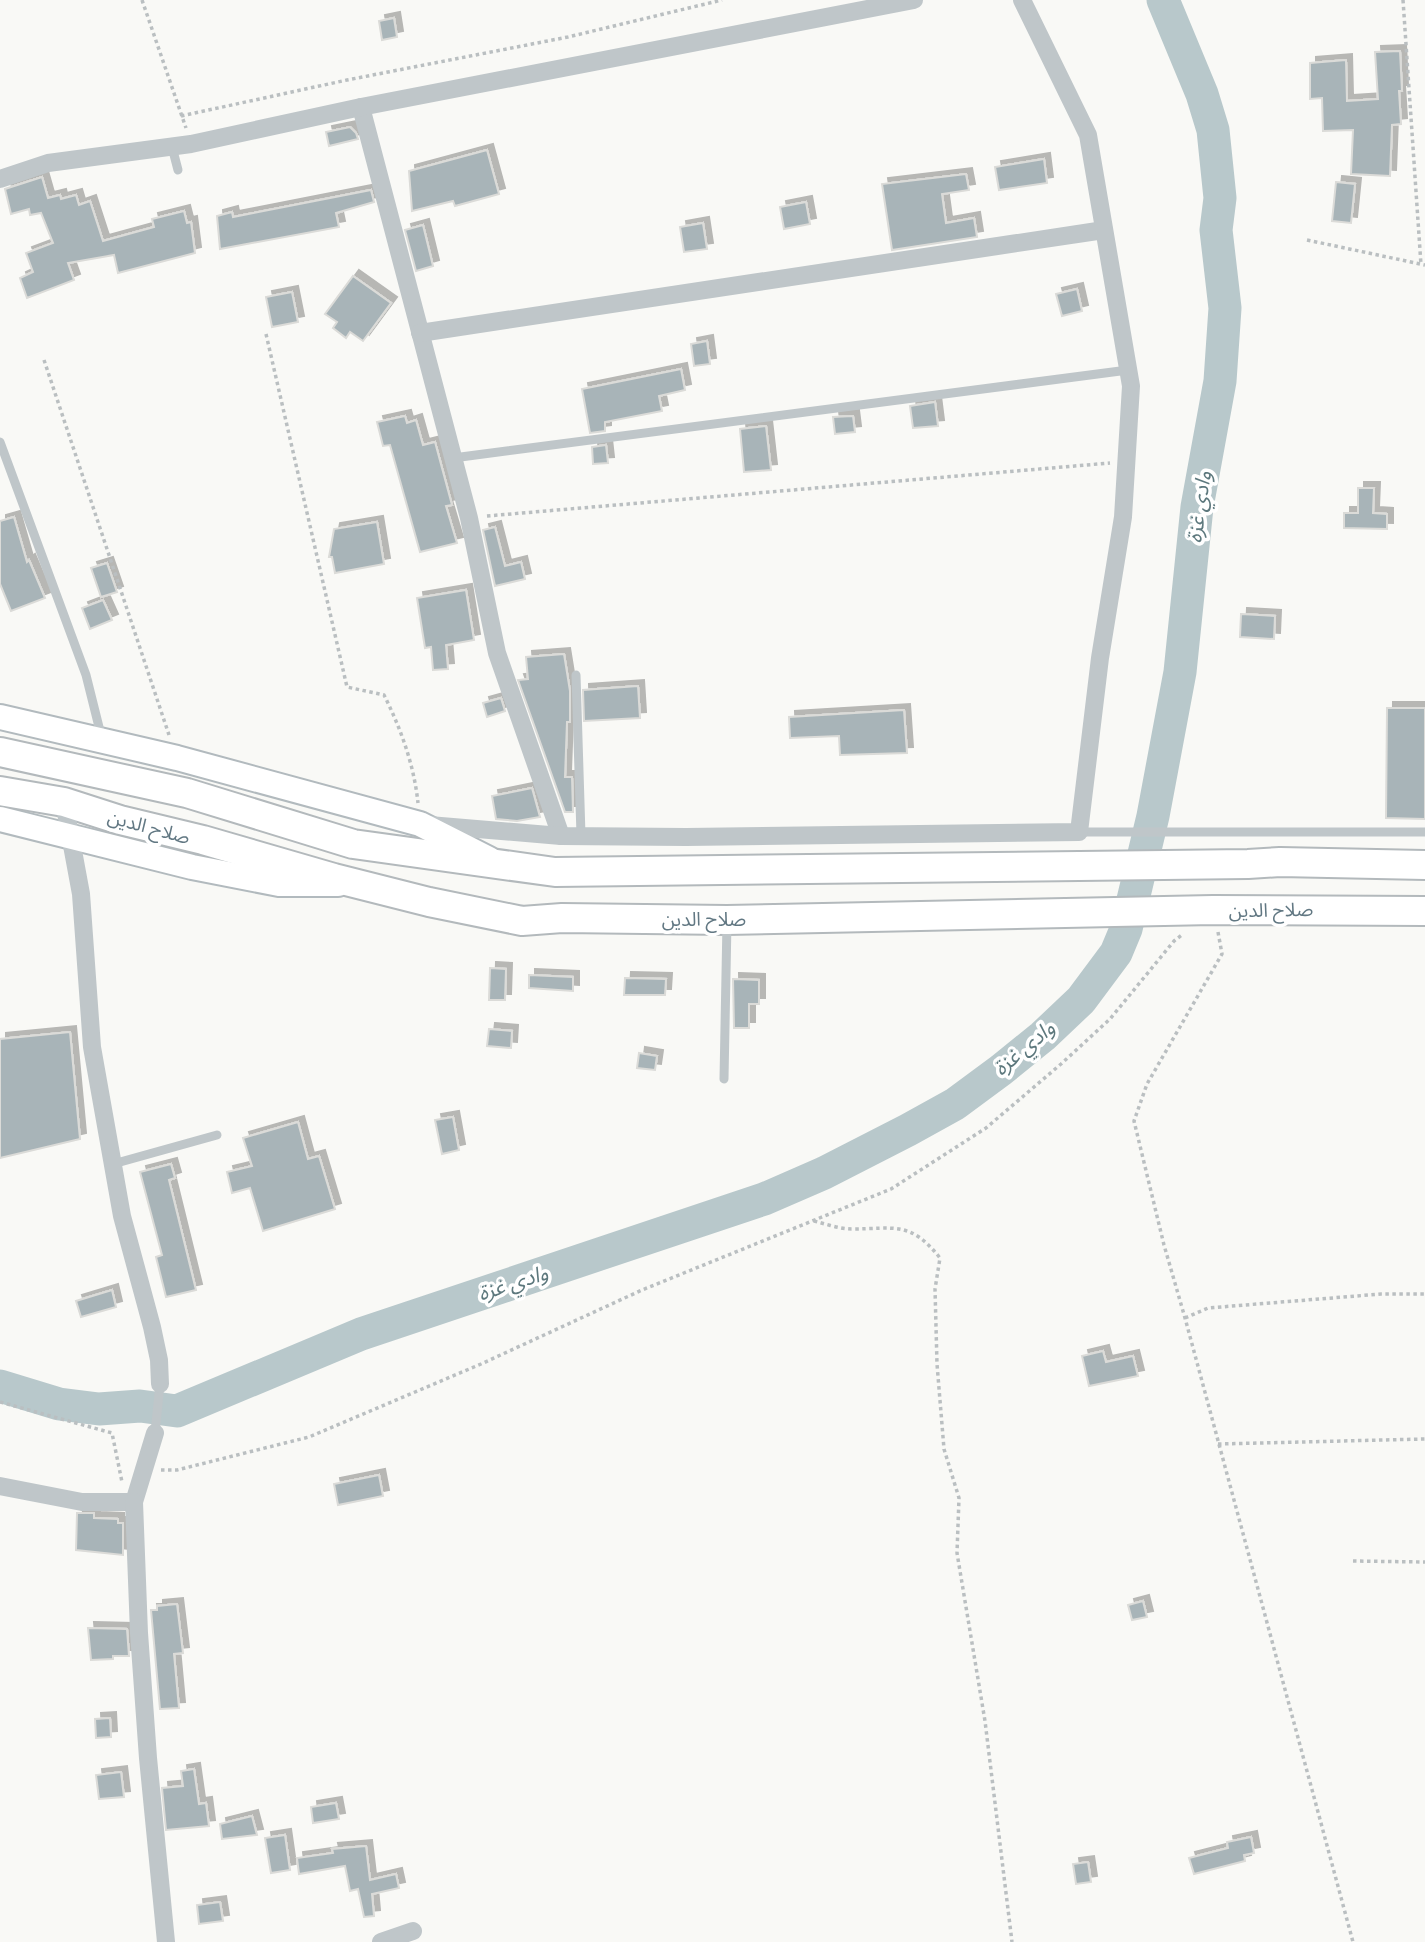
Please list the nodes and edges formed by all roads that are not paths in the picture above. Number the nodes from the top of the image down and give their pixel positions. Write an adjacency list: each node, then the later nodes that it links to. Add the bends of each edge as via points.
1 (914, 0): 3 (street)
2 (1022, 0): 7 (street, via 1088,135)
3 (360, 107): 4 (street); 8 (street)
4 (172, 147): 5 (lane); 6 (street, via 48,163)
5 (178, 170)
6 (0, 179)
7 (1104, 230): 8 (street); 9 (street)
8 (420, 333): 11 (street)
9 (1128, 370): 11 (lane); 20 (street, via 1131,386 1123,517)
10 (0, 442): 14 (lane, via 86,675)
11 (453, 458): 24 (street, via 497,653)
12 (576, 674): 22 (lane)
13 (0, 717): 14 (main road)
14 (102, 740): 19 (main road)
15 (0, 752): 25 (highway, صلاح الدين, via 187,793 353,844)
16 (0, 791): 17 (highway, صلاح الدين)
17 (64, 802): 23 (street); 27 (highway, صلاح الدين)
18 (0, 819): 23 (main road)
19 (420, 824): 24 (street); 25 (main road)
20 (1079, 832): 21 (lane); 22 (street)
21 (1425, 832)
22 (581, 835): 24 (street)
23 (71, 836): 27 (main road, via 279,884); 32 (street, via 81,894 92,1046)
24 (561, 836)
25 (499, 864): 26 (highway, صلاح الدين, via 555,872 1280,862)
26 (1425, 865)
27 (356, 884): 29 (highway, صلاح الدين, via 522,921)
28 (1425, 911): 29 (highway, صلاح الدين)
29 (727, 920): 30 (lane)
30 (724, 1079)
31 (217, 1135): 32 (lane)
32 (113, 1164): 33 (street, via 152,1327)
33 (160, 1384): 34 (lane)
34 (155, 1433): 36 (street)
35 (0, 1486): 36 (street, via 82,1502)
36 (134, 1502): 38 (street, via 148,1758)
37 (413, 1931): 39 (street)
38 (166, 1942)
39 (381, 1942)

